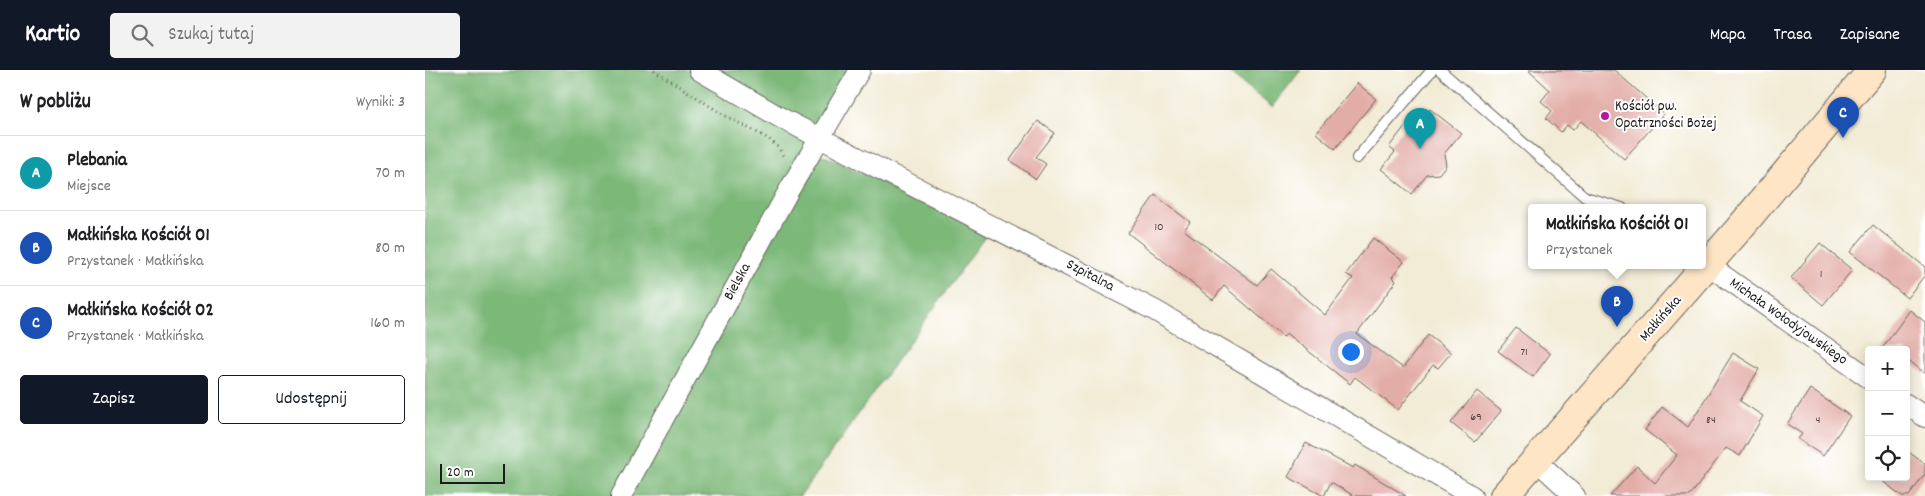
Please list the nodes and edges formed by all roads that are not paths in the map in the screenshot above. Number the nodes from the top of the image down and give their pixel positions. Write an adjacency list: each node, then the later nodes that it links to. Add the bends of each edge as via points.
1 (699, 70): 6 (street, Szpitalna)
2 (861, 70): 6 (street, Bielska)
3 (1432, 70): 7 (lane)
4 (1440, 70): 8 (lane, via 1585,197)
5 (1872, 70): 9 (main road, Małkińska)
6 (820, 138): 16 (street, Bielska); 17 (street, Szpitalna, via 1154,310)
7 (1357, 158)
8 (1609, 204)
9 (1706, 262)
10 (1706, 264): 12 (street, Michała Wołodyjowskiego)
11 (1700, 269): 15 (main road, Małkińska)
12 (1865, 375)
13 (1910, 407): 14 (street)
14 (1925, 417)
15 (1536, 460): 18 (main road, Małkińska); 19 (street)
16 (621, 496)
17 (1472, 496)
18 (1504, 496)
19 (1575, 496)

